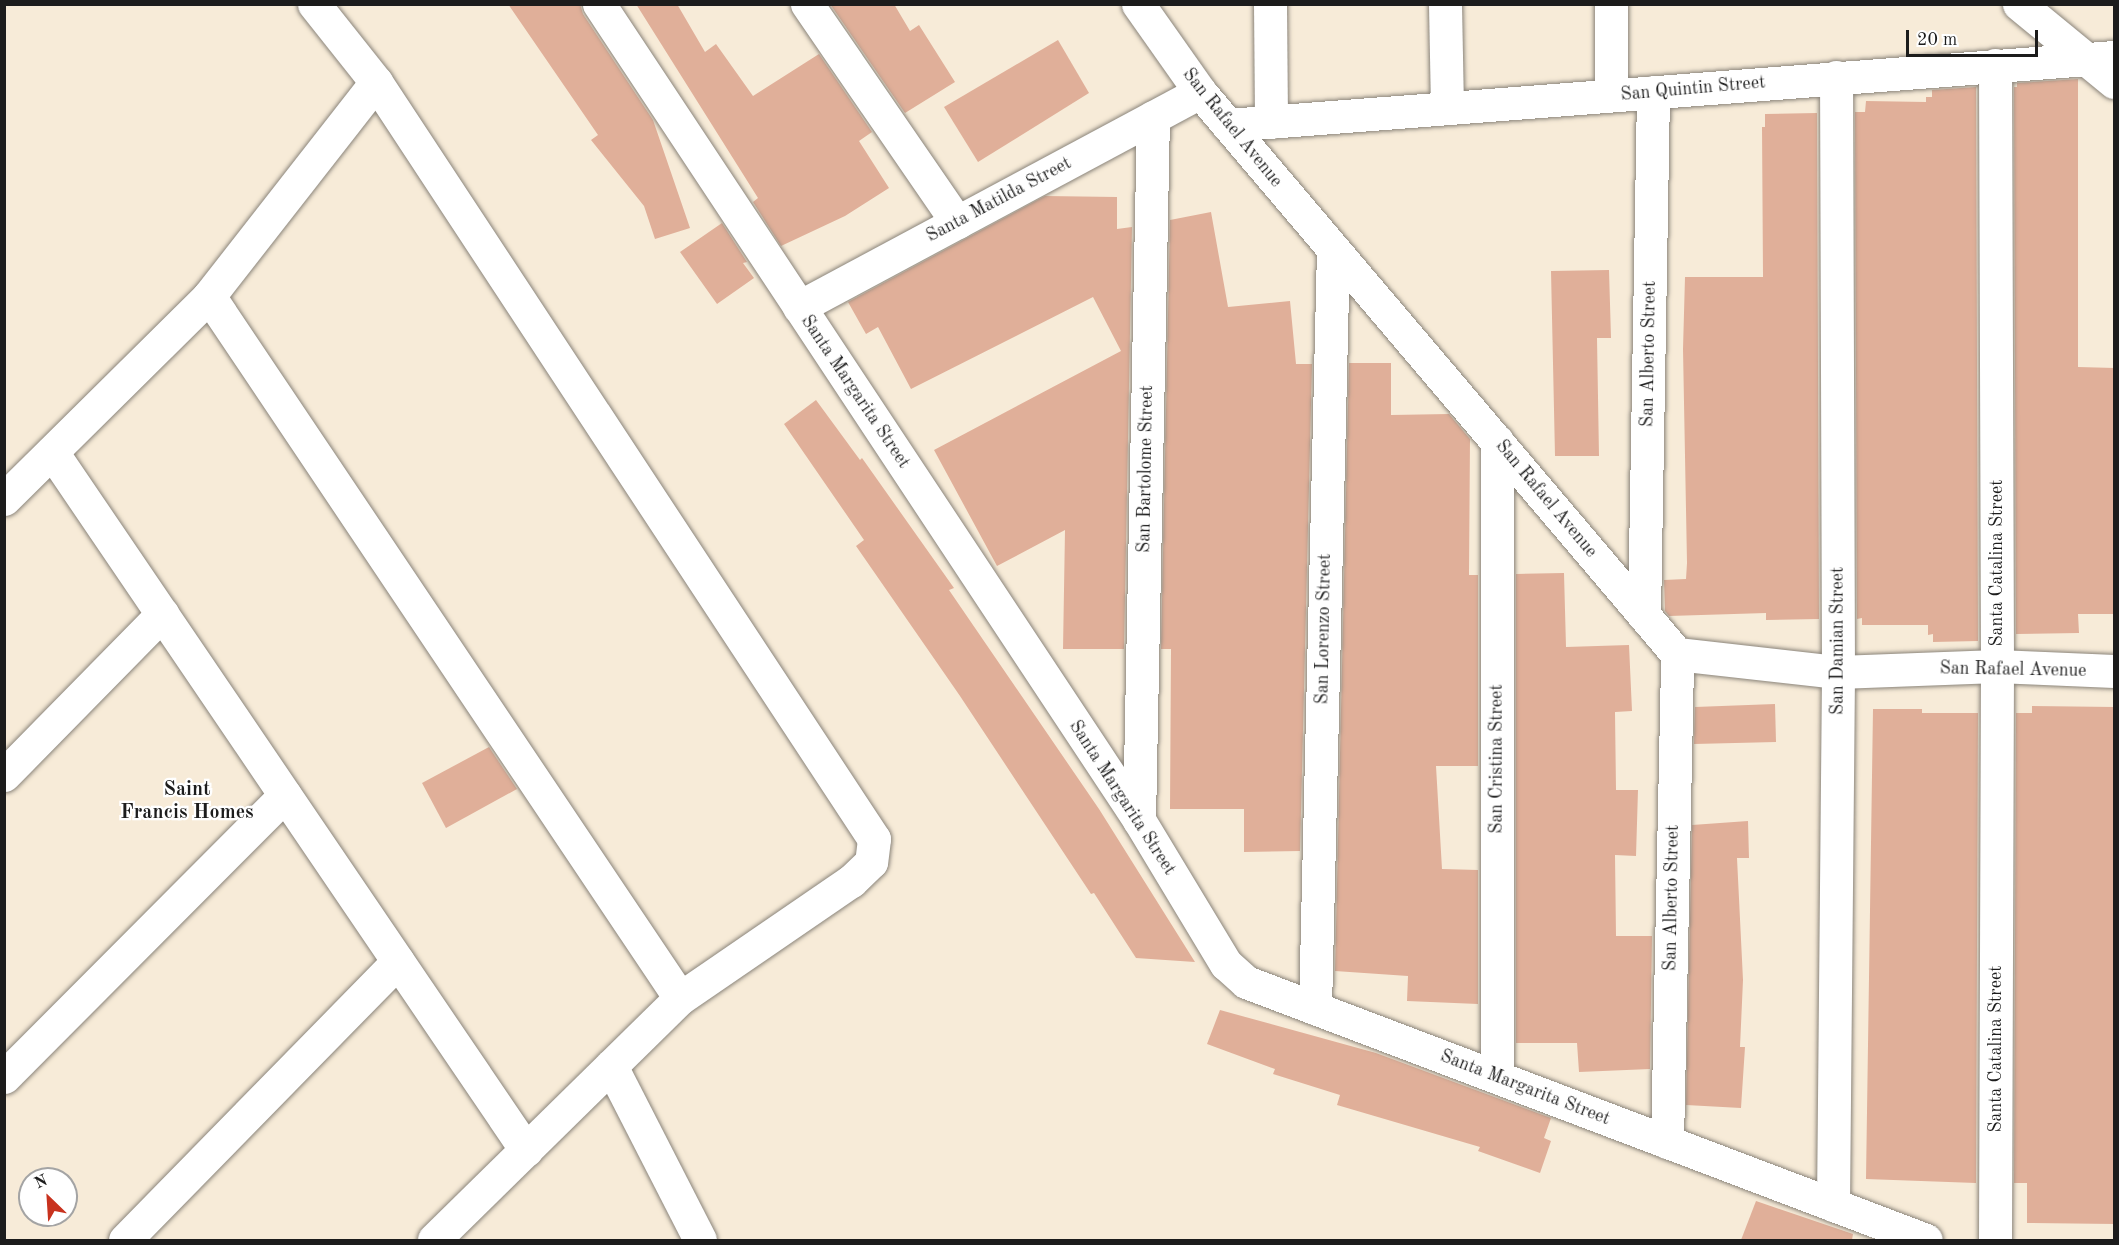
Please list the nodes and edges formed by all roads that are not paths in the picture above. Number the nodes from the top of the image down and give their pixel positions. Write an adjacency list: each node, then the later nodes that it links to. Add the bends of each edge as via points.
1 (314, 4): 13 (street)
2 (599, 4): 25 (street, Santa Margarita Street)
3 (807, 4): 22 (street)
4 (1138, 4): 15 (street, San Rafael Avenue)
5 (1270, 4): 20 (street)
6 (1445, 4): 18 (street)
7 (1611, 4): 17 (street)
8 (2019, 4): 10 (street)
9 (2115, 57): 10 (street, San Quintin Street)
10 (2082, 58): 11 (street, San Quintin Street); 14 (street)
11 (1995, 65): 12 (street, San Quintin Street); 32 (street, Santa Catalina Street)
12 (1836, 77): 16 (street, San Quintin Street); 34 (street, San Damian Street)
13 (376, 82): 24 (street); 39 (street, via 874,839 871,862 851,881)
14 (2115, 82)
15 (1200, 92): 19 (street, Santa Matilda Street); 21 (street, San Rafael Avenue)
16 (1653, 92): 17 (street, San Quintin Street); 30 (street, San Alberto Street)
17 (1611, 95): 18 (street, San Quintin Street)
18 (1447, 108): 20 (street, San Quintin Street)
19 (1153, 117): 22 (street, Santa Matilda Street); 37 (street, San Bartolome Street)
20 (1271, 122): 21 (street, San Quintin Street)
21 (1228, 125): 23 (street, San Rafael Avenue)
22 (957, 222): 25 (street, Santa Matilda Street)
23 (1333, 250): 26 (street, San Rafael Avenue); 40 (street, San Lorenzo Street)
24 (209, 296): 27 (street); 39 (street)
25 (799, 307): 37 (street, Santa Margarita Street)
26 (1497, 441): 30 (street, San Rafael Avenue); 43 (street, San Cristina Street)
27 (52, 452): 28 (street); 29 (street)
28 (4, 499)
29 (162, 614): 35 (street); 36 (street)
30 (1644, 615): 31 (street, San Rafael Avenue)
31 (1677, 654): 34 (street, San Rafael Avenue); 44 (street, San Alberto Street)
32 (1997, 666): 33 (street, San Rafael Avenue); 34 (street, San Rafael Avenue); 51 (street, Santa Catalina Street)
33 (2115, 671)
34 (1838, 672): 46 (street, San Damian Street)
35 (4, 775)
36 (285, 795): 38 (street); 42 (street)
37 (1139, 820): 40 (street, Santa Margarita Street, via 1226,964 1246,982)
38 (398, 961): 45 (street); 47 (street)
39 (680, 998): 41 (street)
40 (1315, 1008): 43 (street, Santa Margarita Street)
41 (611, 1066): 45 (street); 49 (street)
42 (4, 1077)
43 (1497, 1077): 44 (street, Santa Margarita Street)
44 (1667, 1142): 46 (street, Santa Margarita Street)
45 (526, 1150): 48 (street)
46 (1833, 1205): 50 (street, Santa Margarita Street)
47 (125, 1240)
48 (434, 1240)
49 (700, 1240)
50 (1926, 1240)
51 (1995, 1240)

